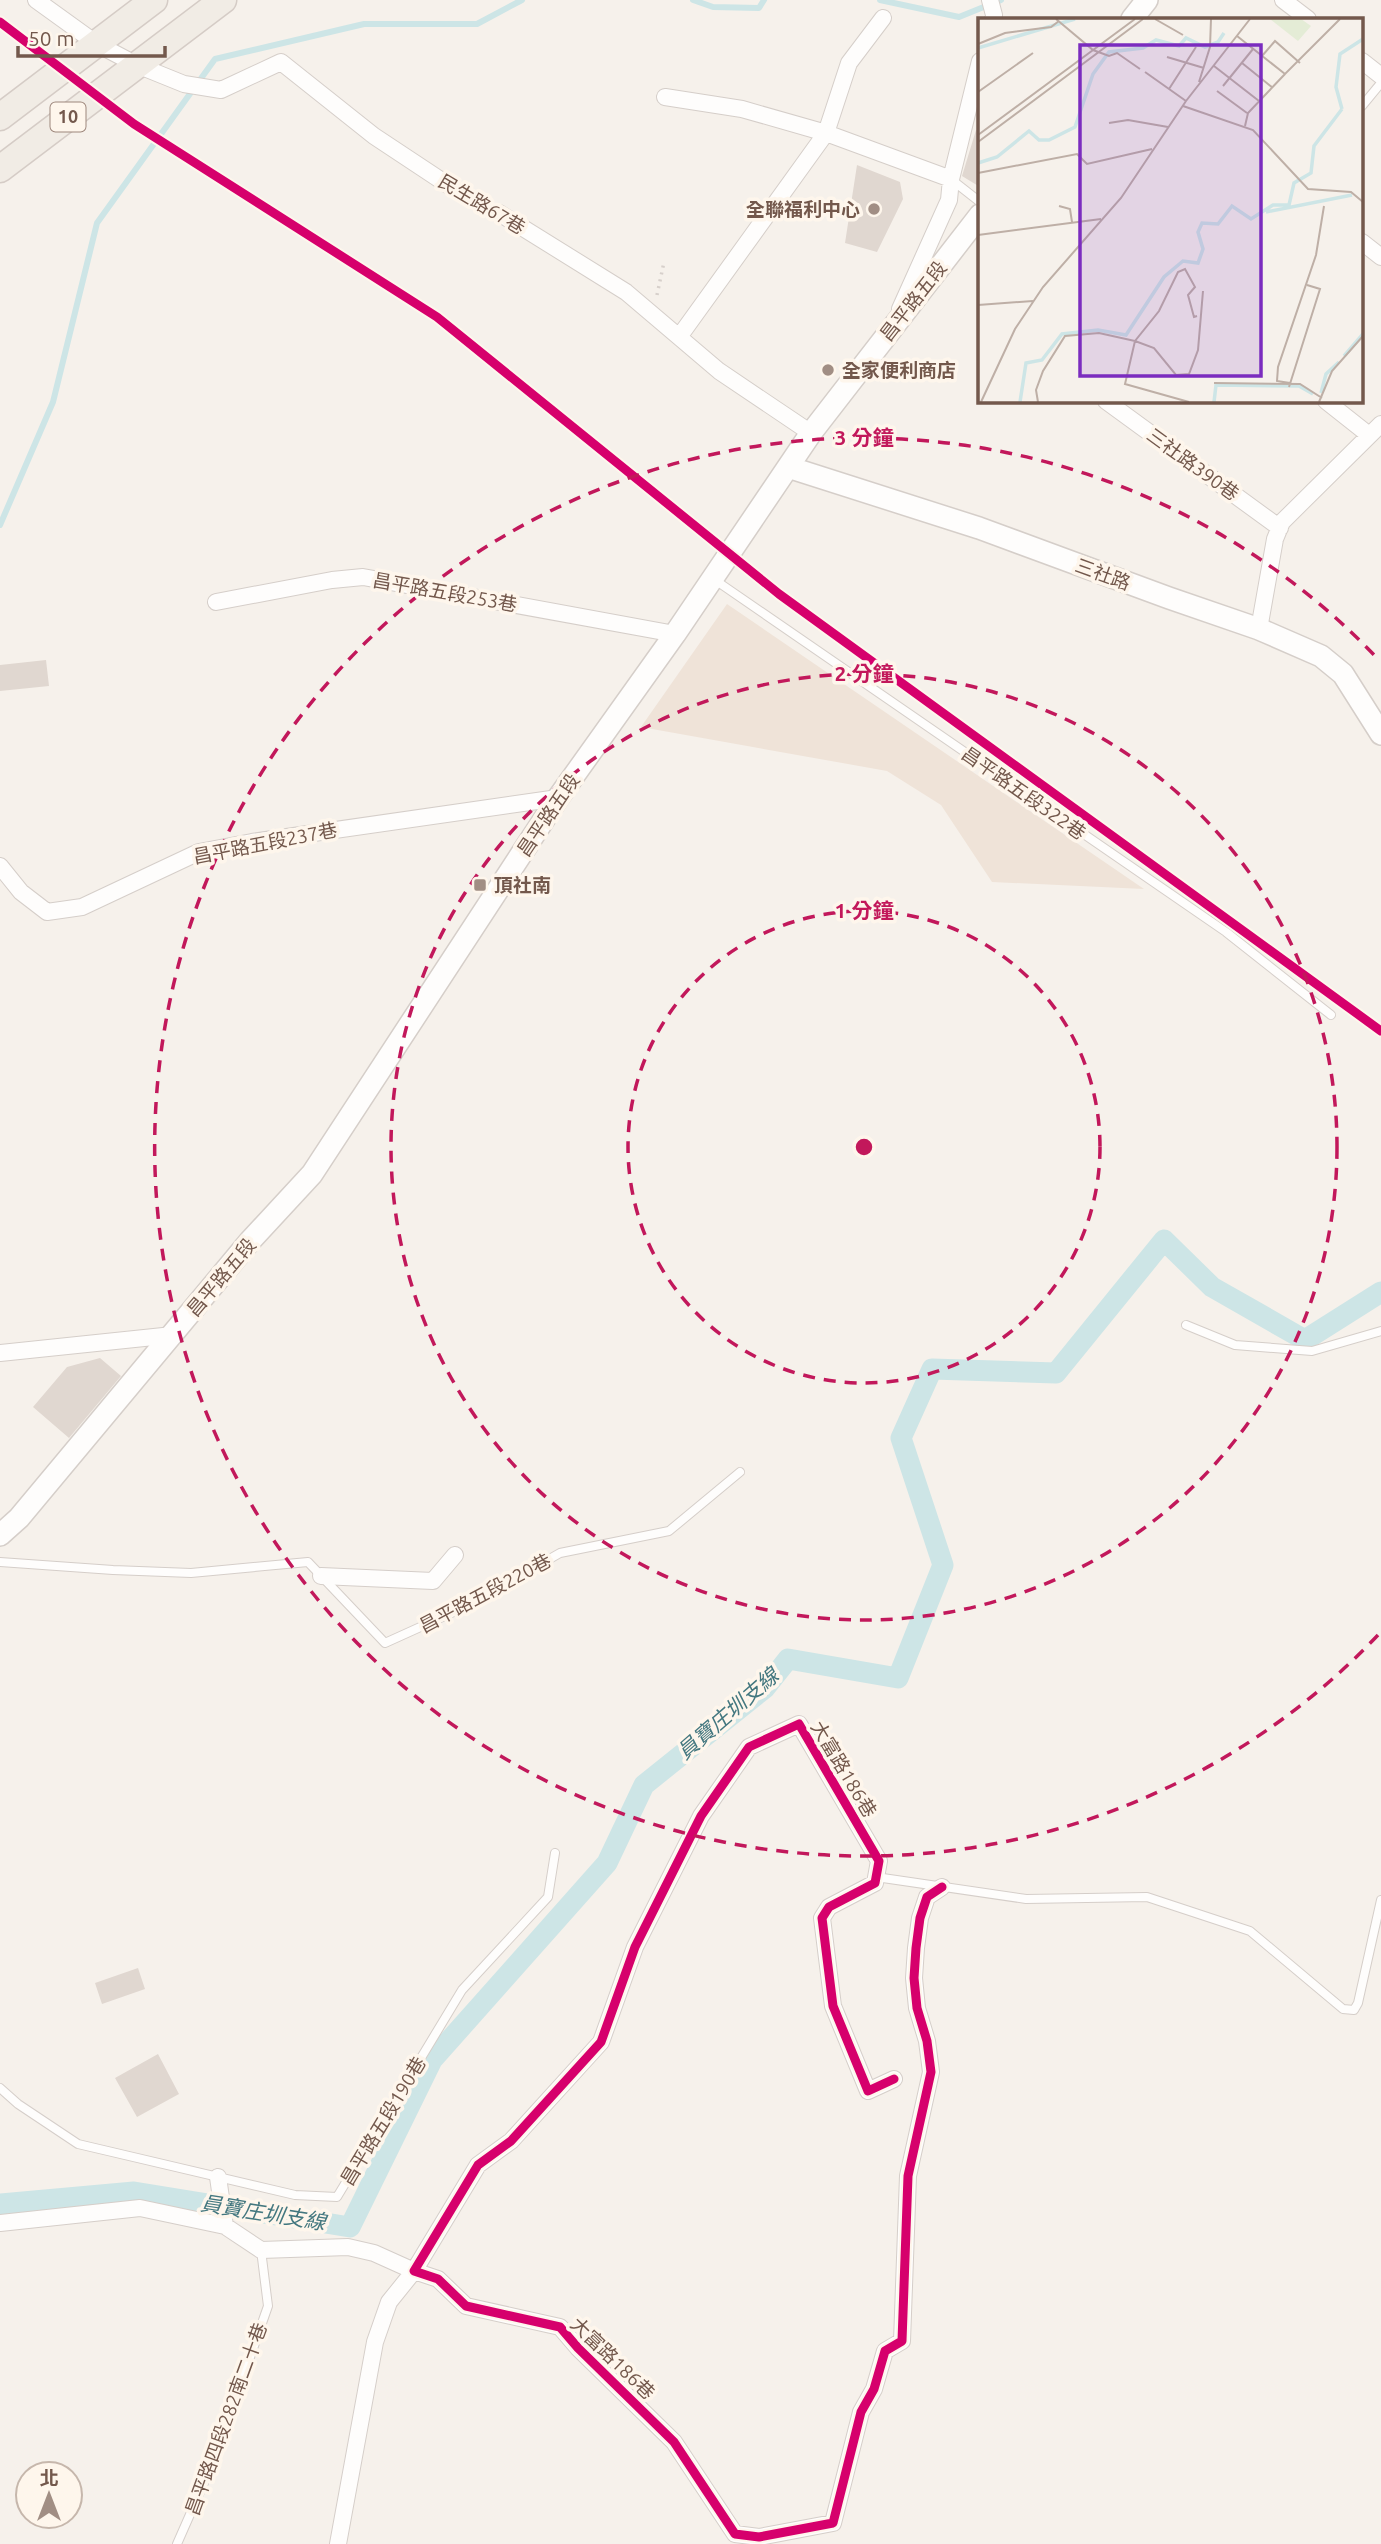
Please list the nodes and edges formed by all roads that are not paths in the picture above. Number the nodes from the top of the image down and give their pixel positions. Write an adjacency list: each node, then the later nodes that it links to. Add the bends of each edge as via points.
1 (36, 0): 9 (street, 民生路67巷)
2 (154, 0): 9 (main road, 10)
3 (223, 0): 11 (main road, 10)
4 (1147, 0): 7 (street)
5 (1283, 0): 8 (street)
6 (883, 18): 18 (street, via 849,62)
7 (1133, 18)
8 (1307, 18)
9 (97, 44): 11 (street, 民生路67巷); 17 (main road, 10)
10 (1364, 63): 13 (street)
11 (136, 65): 19 (main road, 10); 21 (street, 民生路67巷, via 184,84 221,90 281,62 374,136)
12 (978, 69): 20 (street)
13 (1381, 76)
14 (1381, 82): 16 (lane)
15 (665, 97): 18 (street, via 742,109)
16 (1364, 103)
17 (0, 117)
18 (826, 133): 20 (street); 28 (street)
19 (0, 169)
20 (951, 179): 22 (lane); 27 (street, via 949,200)
21 (454, 190)
22 (978, 200)
23 (499, 213): 28 (street, 民生路67巷, via 626,292)
24 (978, 218): 27 (street, 昌平路五段)
25 (1364, 244): 26 (street)
26 (1381, 257)
27 (892, 327): 32 (street, 昌平路五段)
28 (679, 337): 32 (street, 民生路67巷, via 719,371)
29 (1107, 402): 35 (street, 三社路390巷)
30 (1327, 402): 33 (street)
31 (1381, 424): 33 (street)
32 (811, 433): 34 (street, 昌平路五段)
33 (1369, 435): 35 (street)
34 (788, 467): 36 (street, 昌平路五段); 38 (street, 三社路, via 979,528)
35 (1280, 528): 38 (street)
36 (713, 578): 39 (street, 昌平路五段); 43 (lane, 昌平路五段322巷, via 1226,932)
37 (216, 602): 39 (street, 昌平路五段253巷, via 363,578)
38 (1259, 629): 40 (street, 三社路, via 1321,656 1343,674)
39 (675, 634): 41 (street, 昌平路五段)
40 (1381, 734)
41 (558, 798): 42 (street, 昌平路五段237巷, via 199,852 82,906 47,912 21,892); 46 (street, 昌平路五段, via 312,1174)
42 (0, 866)
43 (1331, 1014)
44 (1186, 1325): 45 (lane, via 1235,1345 1312,1350)
45 (1381, 1331)
46 (173, 1335): 47 (street); 49 (street, 昌平路五段)
47 (0, 1353)
48 (740, 1472): 52 (lane, 昌平路五段220巷, via 669,1531 560,1553 469,1605 385,1643)
49 (0, 1535)
50 (455, 1555): 52 (street, 昌平路五段220巷, via 433,1581)
51 (0, 1562): 52 (lane, 昌平路五段220巷, via 191,1573 308,1562)
52 (321, 1576)
53 (555, 1853): 59 (lane, 昌平路五段190巷, via 548,1897 462,1990 337,2197 295,2195)
54 (876, 1877): 55 (lane); 57 (street, via 875,1883 829,1907 822,1918 833,2006 868,2091); 63 (street, 大富路186巷, via 879,1861 799,1724 749,1747 701,1816 640,1935 601,2042 511,2141 478,2165)
55 (942, 1887): 56 (lane, via 1026,1899 1147,1897 1250,1931 1343,2010 1354,2010 1358,2003); 63 (street, 大富路186巷, via 927,1897 916,1948 917,2008 931,2072 908,2176 902,2341 885,2351 874,2389 861,2412 832,2523 759,2537 735,2534 674,2442 561,2327 466,2306 438,2279)
56 (1381, 1900)
57 (894, 2079)
58 (0, 2088): 59 (lane, 昌平路五段190巷, via 78,2144)
59 (218, 2177): 61 (street)
60 (0, 2223): 61 (street, via 140,2208)
61 (225, 2226): 62 (street)
62 (261, 2250): 63 (street, 大富路186巷, via 348,2247); 64 (lane, 昌平路四段282南二十巷, via 268,2306 214,2460)
63 (414, 2271): 65 (street, 大富路186巷, via 389,2302 375,2342)
64 (177, 2544)
65 (338, 2544)

